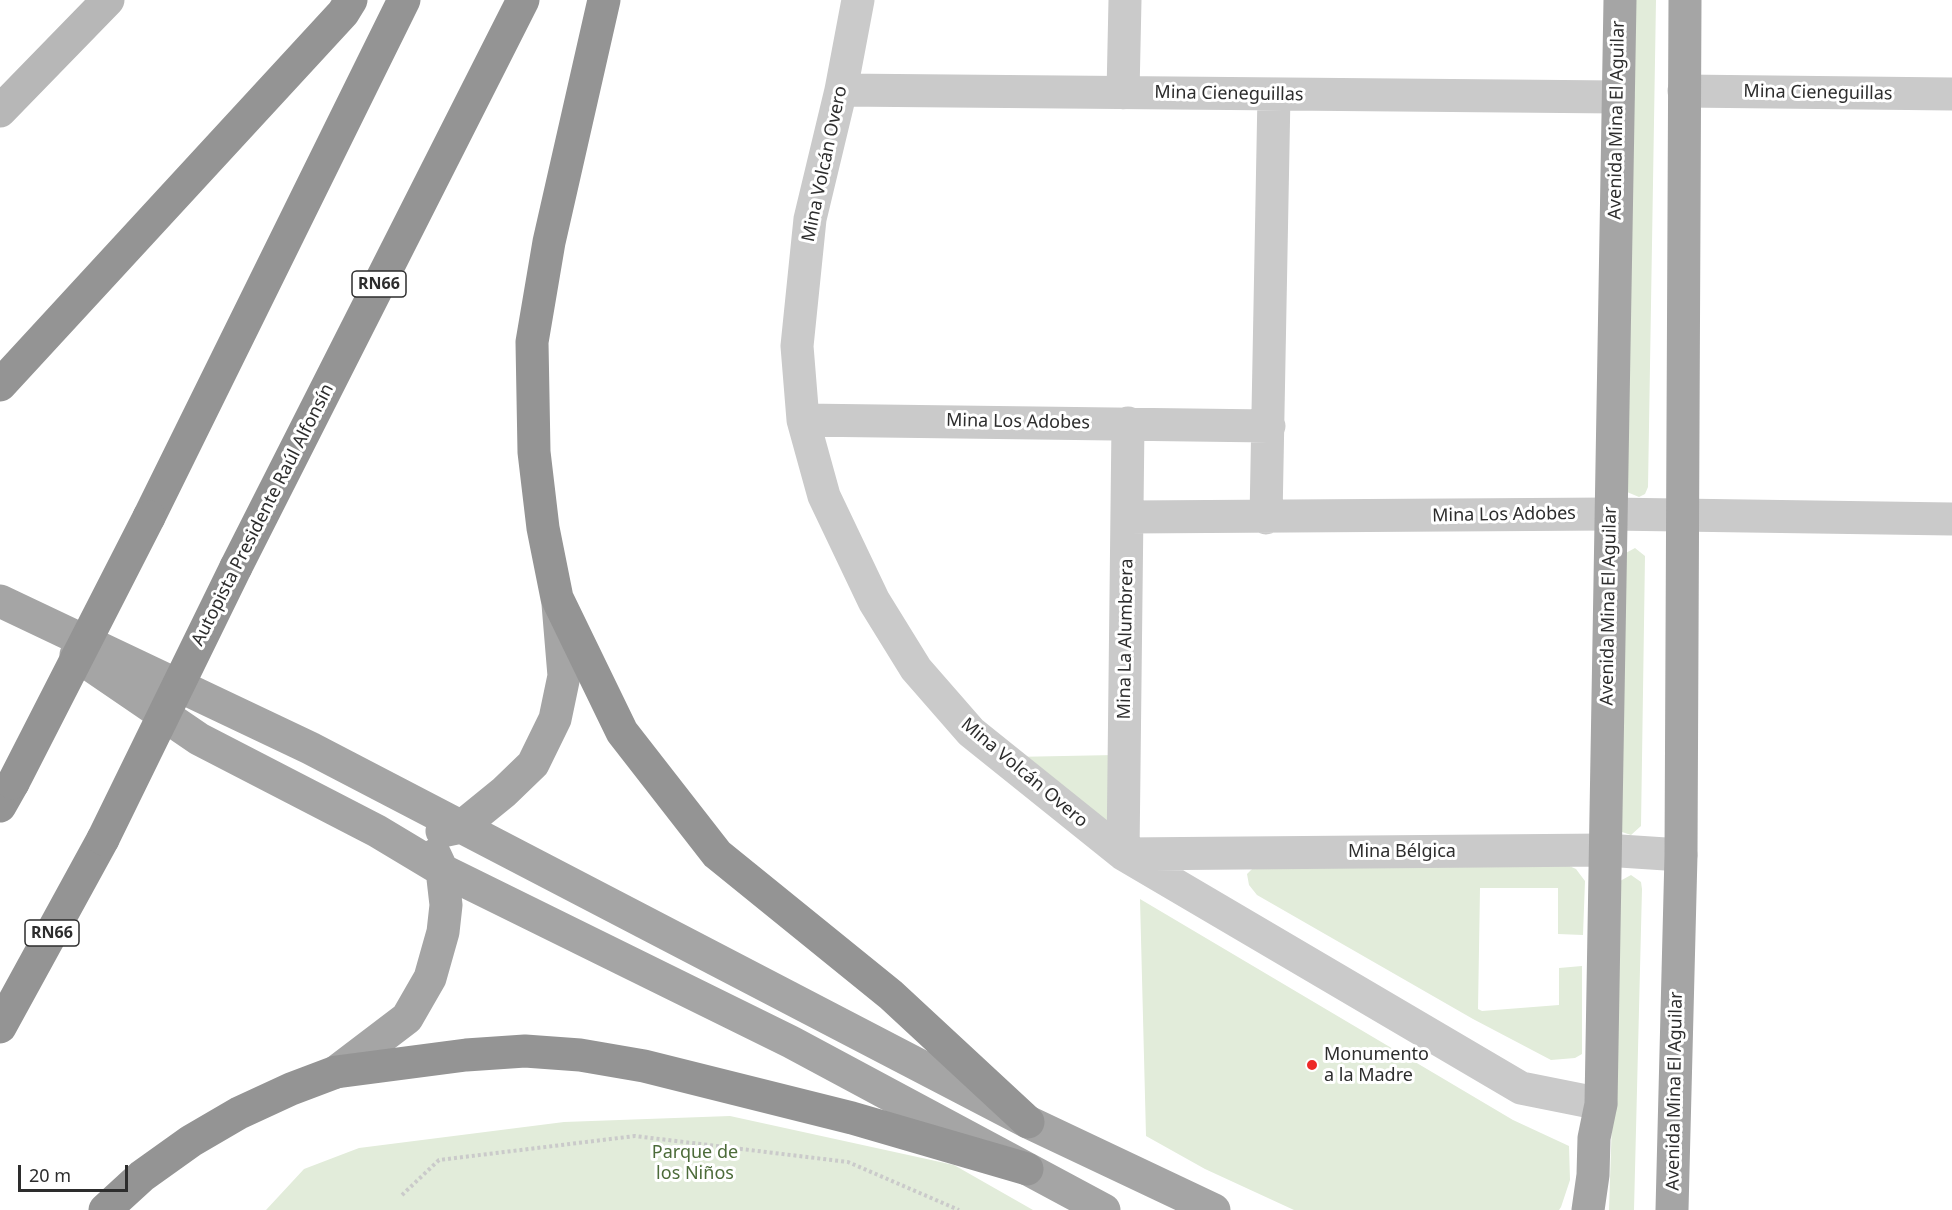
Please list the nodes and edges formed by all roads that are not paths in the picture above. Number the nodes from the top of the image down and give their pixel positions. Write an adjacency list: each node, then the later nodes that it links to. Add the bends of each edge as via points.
1 (108, 0): 16 (main road)
2 (351, 0): 17 (highway)
3 (404, 0): 28 (highway, bridge, via 150,517)
4 (523, 0): 37 (highway, Autopista Presidente Raúl Alfonsín / RN66, bridge, via 103,839)
5 (604, 0): 26 (highway, via 549,242 532,342 534,452)
6 (858, 0): 10 (street, Mina Volcán Overo)
7 (1125, 0): 12 (street)
8 (1620, 0): 15 (main road, Avenida Mina El Aguilar)
9 (1685, 0): 11 (main road, Avenida Mina El Aguilar)
10 (841, 90): 12 (street, Mina Cieneguillas); 18 (street, Mina Volcán Overo, via 810,219 797,346)
11 (1684, 91): 14 (street, Mina Cieneguillas); 22 (main road, Avenida Mina El Aguilar)
12 (1123, 93): 13 (street, Mina Cieneguillas)
13 (1274, 94): 15 (street, Mina Cieneguillas); 20 (street)
14 (1952, 94)
15 (1618, 97): 21 (main road, Avenida Mina El Aguilar)
16 (0, 111)
17 (0, 385)
18 (803, 420): 19 (street, Mina Los Adobes); 34 (street, Mina Volcán Overo, via 824,496 874,601 916,669 971,732)
19 (1128, 423): 20 (street, Mina Los Adobes); 23 (street, Mina La Alumbrera)
20 (1269, 426): 24 (street)
21 (1610, 514): 22 (street, Mina Los Adobes); 24 (street, Mina Los Adobes); 33 (main road, Avenida Mina El Aguilar)
22 (1680, 514): 25 (street, Mina Los Adobes); 35 (main road, Avenida Mina El Aguilar)
23 (1128, 517): 24 (street, Mina Los Adobes); 34 (street, Mina La Alumbrera)
24 (1266, 518)
25 (1952, 519)
26 (557, 598): 30 (main road, via 564,676 555,719 533,764); 40 (highway, via 622,732 717,854 891,995)
27 (0, 602): 29 (main road, via 309,748); 31 (main road, via 199,739)
28 (6, 794)
29 (393, 794): 30 (main road); 32 (main road)
30 (461, 827): 32 (main road); 40 (main road)
31 (377, 831): 32 (main road); 36 (main road)
32 (426, 834): 36 (main road)
33 (1605, 850): 34 (street, Mina Bélgica); 35 (street, Mina Bélgica); 39 (main road, Avenida Mina El Aguilar)
34 (1122, 854): 39 (street, Mina Volcán Overo, via 1521,1088)
35 (1681, 855): 46 (main road, Avenida Mina El Aguilar)
36 (442, 870): 38 (main road, via 446,905 443,932 430,978 407,1018); 41 (main road, via 791,1042)
37 (0, 1027)
38 (336, 1072): 41 (highway, via 466,1055 525,1051 580,1055 644,1066 852,1118); 42 (highway, via 239,1113 190,1141 142,1176)
39 (1601, 1104): 45 (main road, Avenida Mina El Aguilar)
40 (1028, 1122): 44 (main road)
41 (1027, 1169): 43 (main road)
42 (105, 1210)
43 (1104, 1210)
44 (1214, 1210)
45 (1588, 1210)
46 (1672, 1210)

